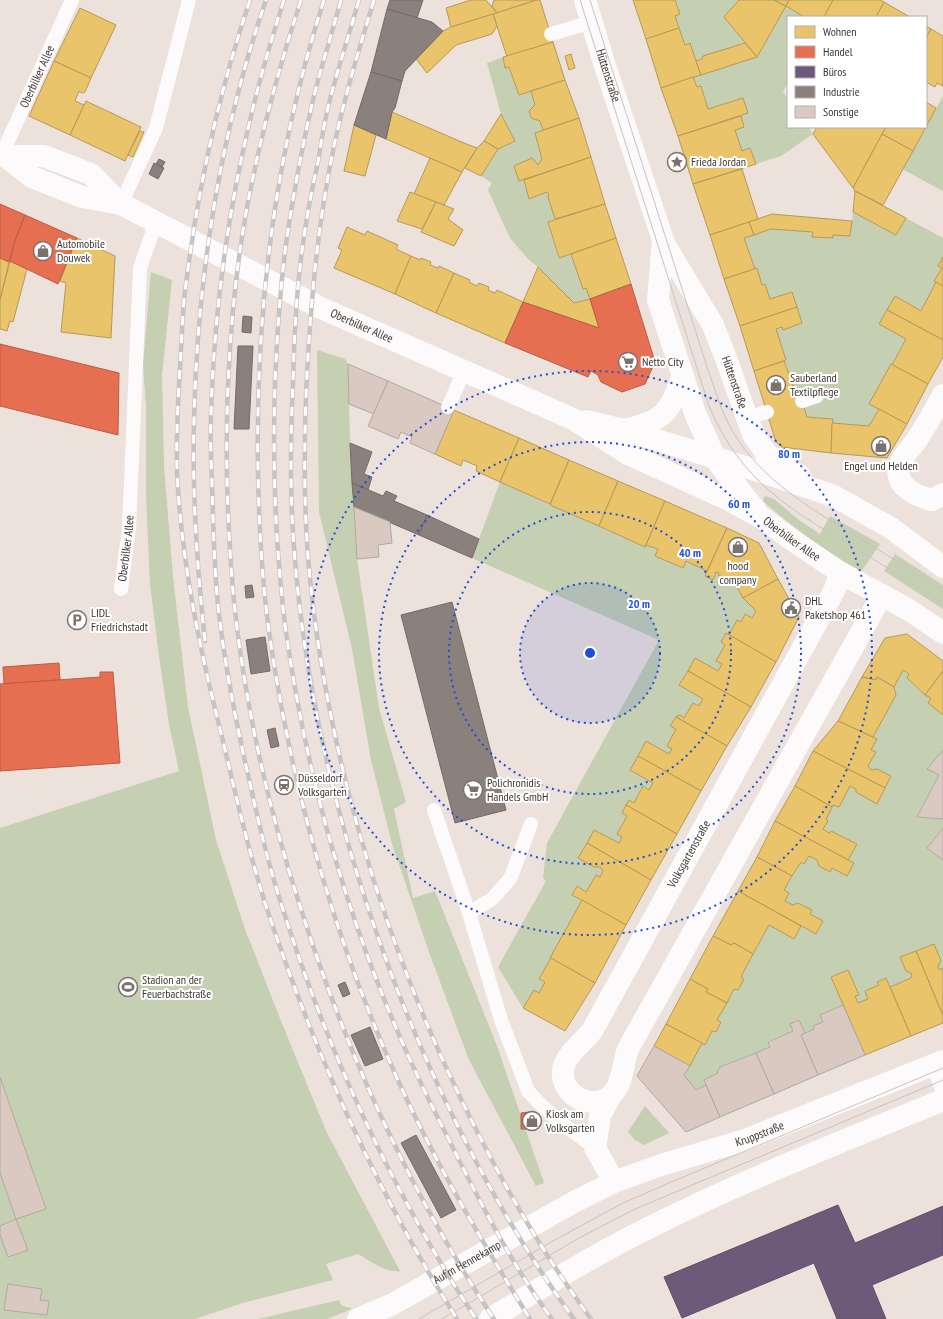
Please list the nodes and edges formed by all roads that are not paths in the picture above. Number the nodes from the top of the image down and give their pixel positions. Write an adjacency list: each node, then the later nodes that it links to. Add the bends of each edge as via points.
1 (72, 0): 6 (lane, Oberbilker Allee)
2 (189, 0): 7 (lane, via 156,128)
3 (585, 0): 4 (main road, Hüttenstraße)
4 (592, 22): 5 (lane); 9 (main road, Hüttenstraße)
5 (551, 34)
6 (2, 154): 7 (main road, Oberbilker Allee, via 32,177 51,185 82,197)
7 (120, 203): 8 (main road, Oberbilker Allee)
8 (156, 222): 10 (main road, Oberbilker Allee, via 321,308); 24 (lane, Oberbilker Allee, via 140,269 129,528)
9 (663, 242): 11 (main road, Hüttenstraße, via 658,300); 20 (main road, Hüttenstraße, via 713,325 727,361 757,415 754,436 767,454 778,463)
10 (464, 371): 15 (lane); 16 (main road, Oberbilker Allee)
11 (684, 375): 17 (main road, via 673,403 662,417 649,424); 18 (main road, Hüttenstraße, via 695,413)
12 (943, 395): 19 (main road, via 899,467 899,478 912,494 932,500)
13 (817, 396): 14 (lane)
14 (802, 401)
15 (448, 407)
16 (573, 418): 17 (main road, Oberbilker Allee); 21 (main road, Oberbilker Allee, via 628,454 729,500)
17 (624, 430): 18 (main road, Oberbilker Allee)
18 (715, 458): 20 (main road, Oberbilker Allee); 21 (main road, Hüttenstraße)
19 (943, 494)
20 (834, 496): 22 (main road, Oberbilker Allee, via 891,528)
21 (764, 519): 23 (main road, Oberbilker Allee)
22 (943, 567)
23 (841, 573): 25 (main road, Oberbilker Allee); 32 (main road, Volksgartenstraße, via 830,598 592,1031 568,1059 563,1070 566,1087 577,1099 588,1103)
24 (121, 589)
25 (882, 595): 26 (main road, Oberbilker Allee); 32 (main road, via 628,1049 618,1085)
26 (943, 633)
27 (434, 810): 29 (lane)
28 (531, 824): 29 (lane, via 510,879 492,899)
29 (469, 913): 34 (lane, via 501,1020 528,1091 564,1125)
30 (938, 1063): 31 (lane); 35 (main road, Kruppstraße, via 745,1140)
31 (943, 1091)
32 (610, 1097): 34 (main road, via 600,1116)
33 (943, 1100): 38 (main road, via 684,1210 603,1252)
34 (595, 1148): 35 (main road)
35 (614, 1182): 36 (main road, Kruppstraße)
36 (574, 1202): 37 (main road, Auf'm Hennekamp, via 398,1302)
37 (358, 1319)
38 (490, 1319)

